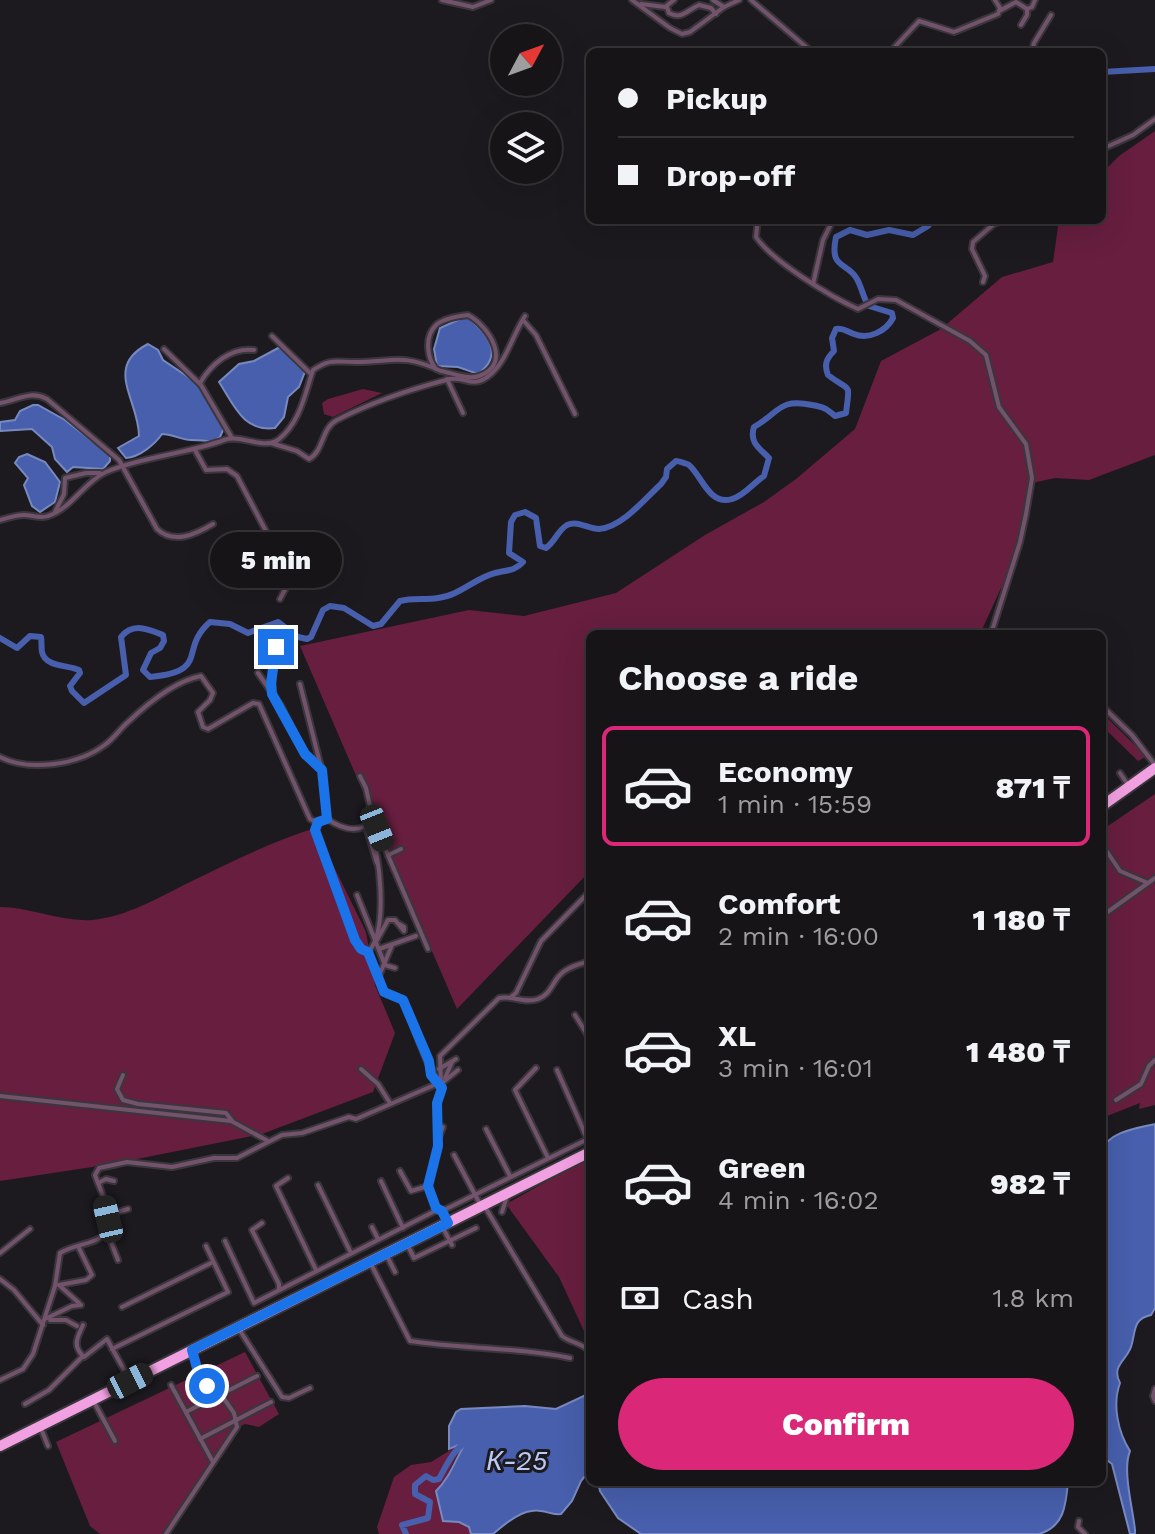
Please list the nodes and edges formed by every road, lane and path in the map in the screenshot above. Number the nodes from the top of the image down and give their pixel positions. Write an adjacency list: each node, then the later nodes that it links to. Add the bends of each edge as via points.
1 (442, 0): 2 (street, via 469,7)
2 (491, 0)
3 (632, 0): 11 (street)
4 (674, 0): 12 (street)
5 (713, 0): 13 (street)
6 (739, 0): 13 (street)
7 (751, 0): 19 (street)
8 (995, 0): 15 (street)
9 (1035, 0): 14 (street)
10 (1019, 1): 14 (street); 15 (street)
11 (638, 4): 12 (street); 16 (street, via 682,34)
12 (667, 7): 16 (street, via 675,16 699,5)
13 (724, 7): 16 (street)
14 (1027, 9): 18 (street)
15 (1000, 10): 20 (street, via 997,16 956,32 919,21)
16 (716, 14)
17 (1051, 15): 21 (street)
18 (1021, 25)
19 (807, 48)
20 (894, 48)
21 (1033, 48)
22 (1155, 119): 23 (street)
23 (1106, 147)
24 (831, 224): 28 (street)
25 (994, 224): 27 (street, via 973,242)
26 (757, 227): 28 (street, via 756,237 765,248)
27 (983, 282)
28 (813, 284): 50 (street, via 855,308 878,299 896,300 986,355 999,407 1026,444 1032,478 1020,542)
29 (272, 336): 35 (street)
30 (164, 349): 37 (street)
31 (254, 350): 37 (street, via 228,355)
32 (428, 352): 33 (street); 34 (street); 34 (street, via 436,325 461,316 473,317 492,337 496,354 483,374 471,377)
33 (423, 362): 34 (street); 35 (street, via 338,360)
34 (436, 369)
35 (311, 374): 42 (street, via 300,409)
36 (447, 379): 39 (street); 40 (street, via 477,383 489,376 524,318); 42 (street, via 333,422 309,459)
37 (200, 383): 41 (street)
38 (0, 403): 44 (street, via 29,394 42,396)
39 (463, 413)
40 (575, 414)
41 (232, 438): 42 (street); 43 (street)
42 (271, 443)
43 (195, 450): 44 (street); 49 (street, via 206,470 227,469 238,478 288,573)
44 (123, 466): 45 (street); 48 (street, via 164,535 189,537)
45 (102, 474): 46 (street); 46 (street, via 66,477)
46 (55, 513): 47 (street)
47 (0, 520)
48 (213, 524)
49 (280, 599)
50 (992, 630)
51 (276, 635): 54 (street)
52 (258, 673): 54 (street)
53 (300, 684): 58 (street)
54 (272, 694): 58 (street, via 305,754)
55 (1106, 710): 57 (street)
56 (0, 757): 64 (street, via 34,766 81,758 106,744 166,693 201,676 213,693 198,712 203,727 259,704 310,819)
57 (1155, 767): 61 (highway)
58 (321, 769): 63 (street)
59 (1120, 773): 61 (street)
60 (360, 776): 65 (street, via 366,788)
61 (1129, 786): 62 (highway)
62 (1106, 803)
63 (327, 819): 64 (street); 65 (street, via 351,830)
64 (318, 822): 79 (street, via 315,830 355,940 361,949)
65 (367, 827): 68 (street); 69 (street); 69 (street)
66 (401, 849): 68 (street)
67 (1106, 850): 71 (street, via 1120,871)
68 (388, 855): 80 (street)
69 (378, 867): 77 (street, via 382,893)
70 (1155, 878): 71 (street)
71 (1148, 883): 74 (street)
72 (357, 895): 77 (street)
73 (586, 895): 85 (street, via 541,941 516,993)
74 (1106, 913)
75 (399, 924): 77 (street, via 388,920)
76 (416, 936): 78 (street)
77 (376, 938): 79 (street)
78 (392, 945): 79 (street); 82 (street)
79 (373, 949): 82 (street); 84 (street)
80 (428, 949)
81 (586, 963): 85 (street, via 563,972 539,999)
82 (385, 965): 83 (street); 84 (street)
83 (395, 968)
84 (379, 976): 95 (street, via 386,994 403,1000 431,1075)
85 (509, 997): 91 (street, via 499,998 440,1056)
86 (575, 1015): 87 (street)
87 (586, 1033)
88 (1155, 1060): 97 (street, via 1141,1084)
89 (536, 1068): 108 (street, via 515,1090)
90 (361, 1069): 98 (street)
91 (439, 1069): 95 (street); 95 (street, via 454,1060)
92 (458, 1070): 95 (street)
93 (557, 1070): 102 (street)
94 (123, 1075): 99 (street, via 117,1089 123,1100 226,1113)
95 (441, 1083): 98 (street); 103 (street)
96 (0, 1096): 99 (street)
97 (1116, 1100)
98 (390, 1103): 105 (street, via 356,1119)
99 (231, 1121): 105 (street)
100 (443, 1127): 103 (street)
101 (486, 1129): 110 (street)
102 (586, 1134)
103 (438, 1139): 116 (street)
104 (586, 1139): 108 (street)
105 (268, 1141): 114 (street, via 237,1158 172,1167 108,1164 96,1172)
106 (586, 1154): 118 (highway)
107 (454, 1155): 117 (street)
108 (548, 1158): 110 (street)
109 (400, 1171): 116 (street, via 411,1191)
110 (510, 1176): 117 (street)
111 (288, 1178): 142 (street, via 276,1186)
112 (114, 1181): 114 (street)
113 (381, 1181): 126 (street)
114 (98, 1183): 129 (street)
115 (318, 1185): 136 (street)
116 (428, 1186): 121 (street)
117 (474, 1193): 119 (street); 121 (street)
118 (508, 1193): 119 (highway); 122 (street)
119 (483, 1206): 124 (highway); 150 (street, via 562,1336)
120 (128, 1209): 129 (street, via 114,1213)
121 (440, 1210): 124 (street); 126 (street)
122 (502, 1212)
123 (262, 1223): 146 (street, via 252,1230)
124 (444, 1225): 132 (highway); 133 (street)
125 (372, 1227): 130 (street)
126 (403, 1228): 130 (street)
127 (476, 1228): 133 (street)
128 (30, 1229): 137 (street)
129 (106, 1230): 134 (street); 139 (street)
130 (378, 1239): 136 (street)
131 (225, 1241): 146 (street, via 254,1303)
132 (407, 1243): 133 (street, via 414,1258); 138 (highway)
133 (451, 1243)
134 (78, 1246): 145 (street, via 60,1253); 145 (street, via 92,1275)
135 (206, 1246): 140 (street)
136 (350, 1252): 142 (street)
137 (0, 1253)
138 (386, 1254): 141 (highway); 143 (street)
139 (118, 1260)
140 (214, 1261): 147 (street); 151 (street, via 226,1294)
141 (370, 1261): 149 (highway, via 353,1275); 154 (street, via 410,1341)
142 (316, 1270): 146 (street)
143 (395, 1272)
144 (0, 1279): 148 (street)
145 (58, 1284): 148 (street); 148 (street, via 81,1305)
146 (279, 1290)
147 (122, 1307)
148 (46, 1321): 153 (street, via 80,1325 75,1346); 156 (street, via 27,1364)
149 (238, 1327): 152 (highway); 159 (street, via 282,1397)
150 (586, 1348)
151 (112, 1349): 153 (street, via 105,1339); 157 (street)
152 (192, 1350): 157 (highway); 161 (street, via 200,1379)
153 (83, 1356): 165 (street, via 49,1390)
154 (570, 1358)
155 (257, 1376): 161 (street)
156 (0, 1380)
157 (130, 1381): 162 (highway)
158 (171, 1385): 166 (street)
159 (310, 1388)
160 (1155, 1389): 163 (street)
161 (220, 1394): 166 (street); 167 (street)
162 (93, 1400): 168 (highway); 170 (street)
163 (1155, 1401)
164 (271, 1402): 167 (street)
165 (25, 1404)
166 (186, 1412): 169 (street)
167 (236, 1420): 169 (street); 173 (street, via 236,1431)
168 (40, 1426): 171 (highway); 172 (street)
169 (200, 1439): 173 (street)
170 (115, 1441)
171 (0, 1446)
172 (48, 1446)
173 (213, 1462): 175 (street)
174 (1079, 1521): 176 (street)
175 (166, 1534)
176 (1085, 1534)

